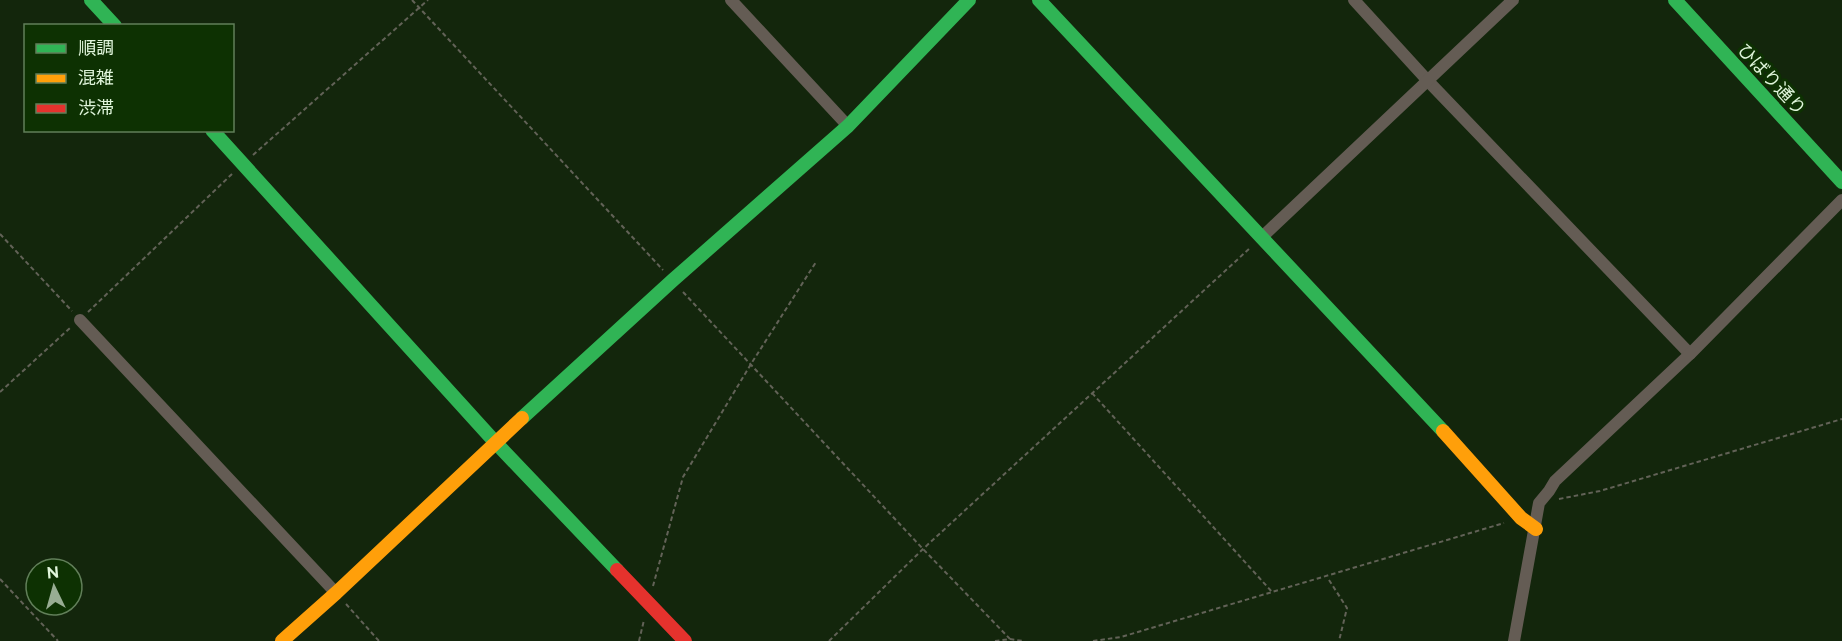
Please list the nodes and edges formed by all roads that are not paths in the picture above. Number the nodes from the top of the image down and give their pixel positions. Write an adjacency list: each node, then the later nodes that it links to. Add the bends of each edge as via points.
1 (91, 0): 8 (street)
2 (731, 0): 10 (street)
3 (969, 0): 10 (street)
4 (1039, 0): 14 (street)
5 (1354, 0): 9 (street)
6 (1513, 0): 9 (street)
7 (1675, 0): 12 (street, ひばり通り)
8 (113, 24)
9 (1428, 81): 14 (street); 16 (street)
10 (848, 126): 17 (street)
11 (214, 132): 17 (street)
12 (1842, 182)
13 (1842, 200): 16 (street)
14 (1261, 238): 18 (street, via 1521,518)
15 (80, 320): 19 (street)
16 (1690, 354): 18 (street, via 1555,480 1539,503)
17 (495, 442): 19 (street); 21 (street)
18 (1536, 529): 22 (street)
19 (336, 593): 20 (street)
20 (282, 641)
21 (685, 641)
22 (1514, 641)

